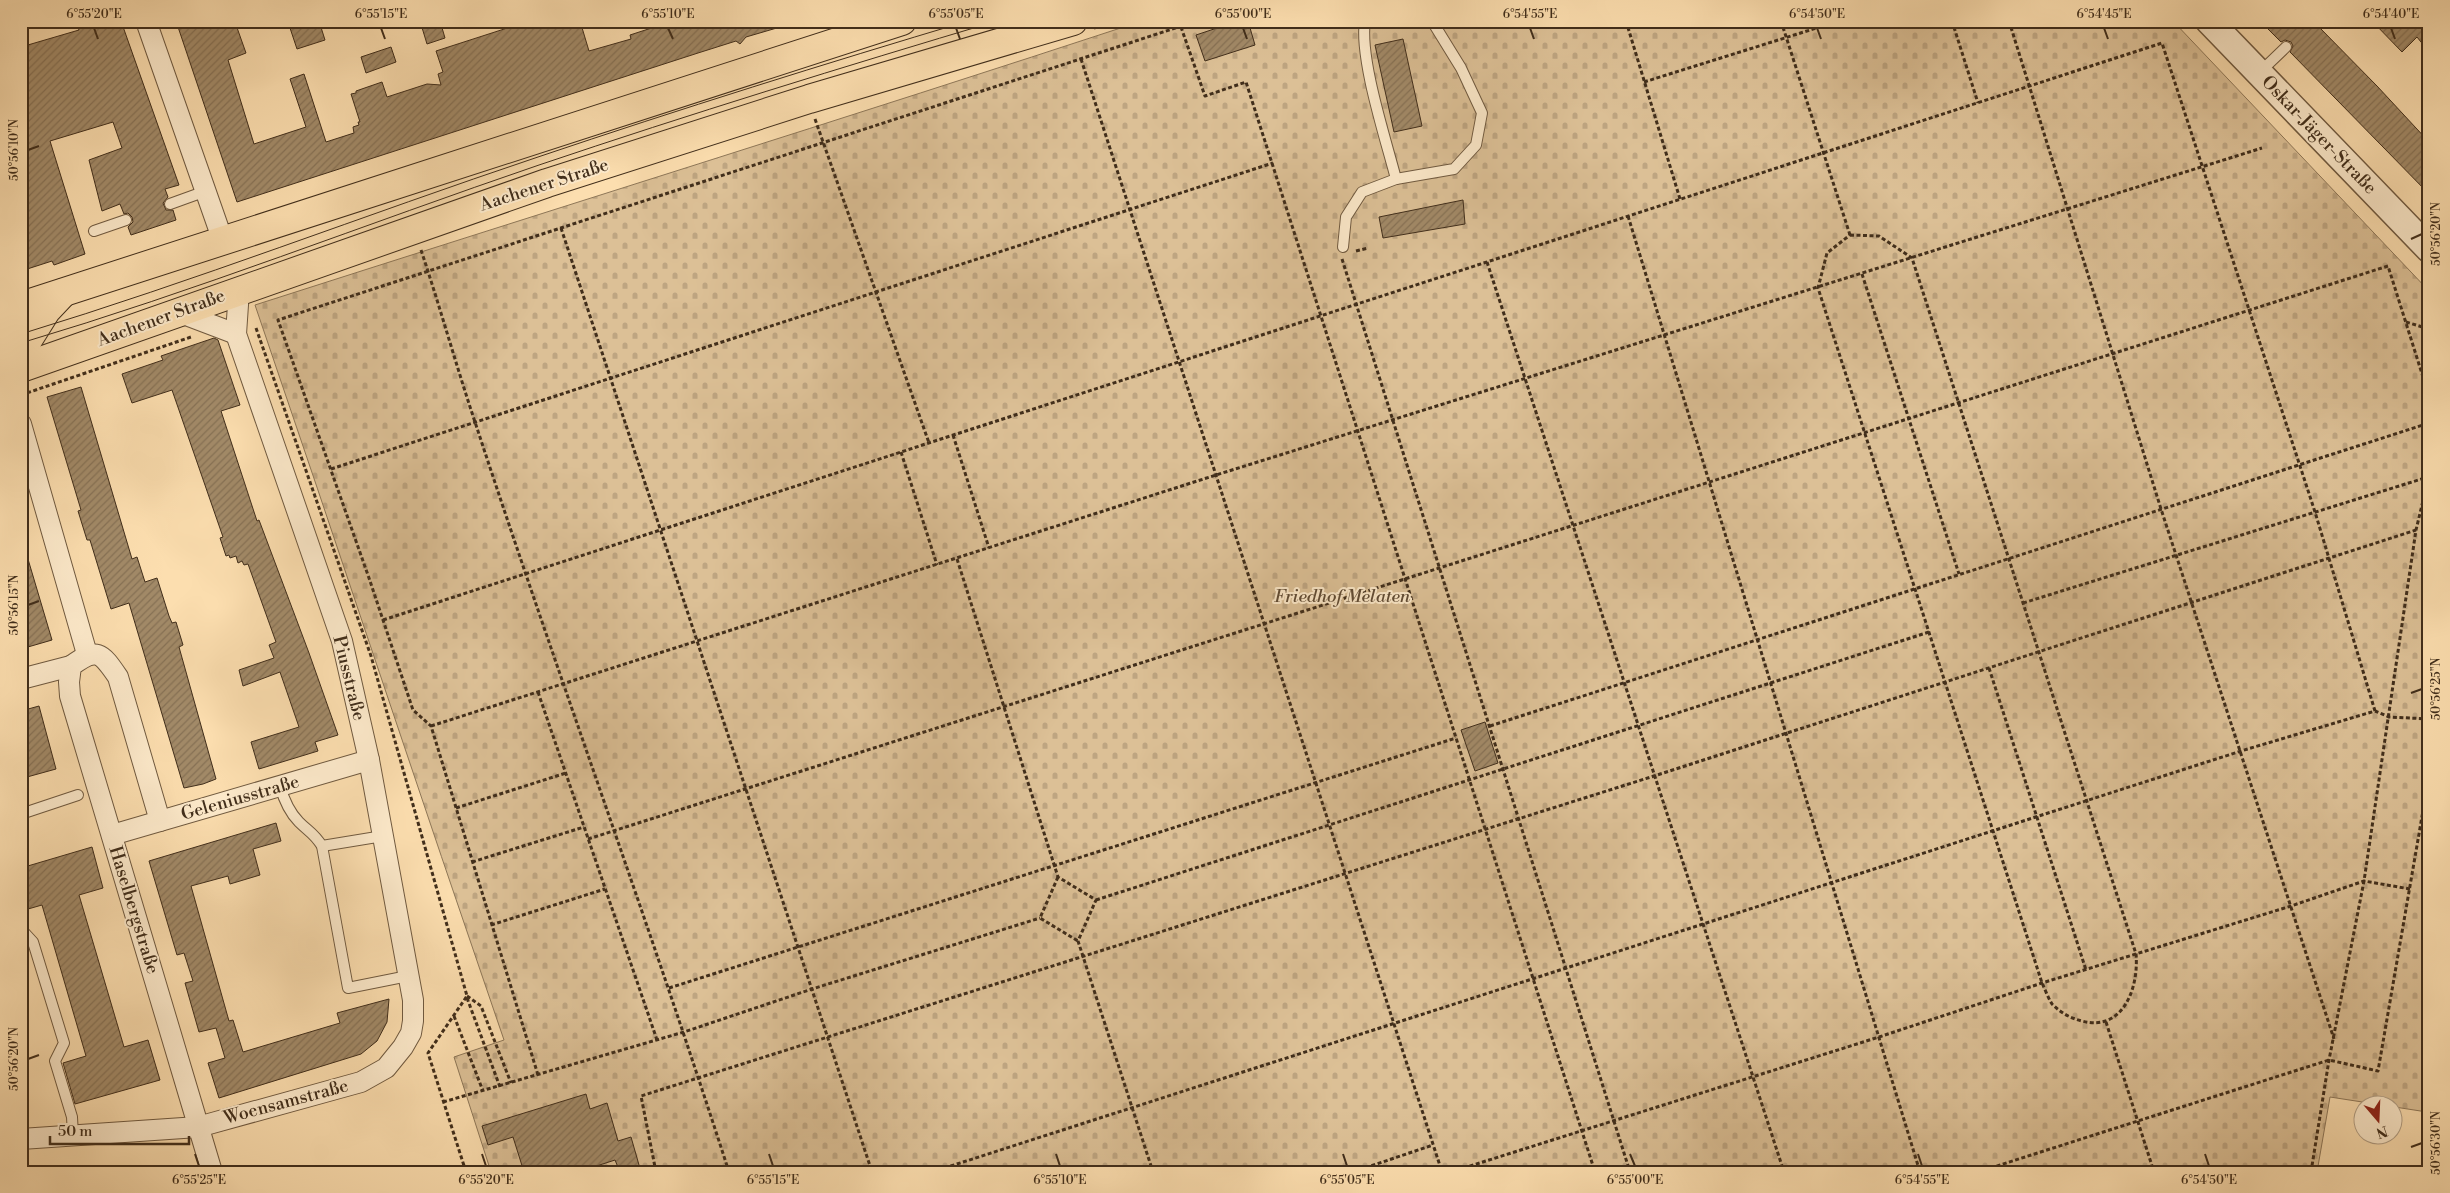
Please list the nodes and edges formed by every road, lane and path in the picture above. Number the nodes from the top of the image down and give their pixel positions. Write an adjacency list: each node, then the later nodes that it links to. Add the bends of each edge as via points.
1 (146, 21): 29 (street)
2 (902, 21): 13 (main road)
3 (1073, 21): 21 (main road, Aachener Straße)
4 (1197, 21): 14 (path)
5 (1365, 21): 28 (lane, via 1363,35)
6 (1432, 21): 28 (lane, via 1461,68 1482,113 1476,145 1454,169)
7 (1626, 21): 19 (path)
8 (1781, 21): 15 (path)
9 (1839, 21): 15 (path)
10 (1952, 21): 22 (path)
11 (2009, 21): 20 (path)
12 (2209, 21): 18 (street, Oskar-Jäger-Straße)
13 (866, 27): 39 (main road)
14 (1181, 27): 17 (path); 26 (path, via 1205,96 1246,82)
15 (1787, 38): 19 (path); 25 (path)
16 (2286, 47): 18 (lane)
17 (1081, 59): 23 (path); 33 (path)
18 (2259, 73): 41 (street, Oskar-Jäger-Straße)
19 (1644, 82): 30 (path)
20 (2029, 86): 22 (path); 27 (path, via 2162,43); 32 (path)
21 (809, 99): 23 (path); 47 (main road, Aachener Straße, via 547,183)
22 (1978, 103): 25 (path)
23 (823, 143): 36 (path); 49 (path)
24 (2262, 148): 27 (path)
25 (1824, 152): 30 (path); 38 (path)
26 (1273, 163): 33 (path); 54 (path)
27 (2203, 167): 32 (path); 52 (path)
28 (1396, 179): 40 (lane, via 1362,192 1346,217)
29 (206, 191): 31 (lane); 39 (street)
30 (1680, 199): 34 (path)
31 (170, 204)
32 (2068, 209): 42 (path); 60 (path)
33 (1130, 210): 49 (path); 61 (path)
34 (1628, 216): 43 (path); 58 (path)
35 (126, 220): 37 (lane)
36 (561, 228): 44 (path); 64 (path)
37 (94, 231)
38 (1850, 236): 42 (path, via 1879,236); 46 (path, via 1827,253)
39 (223, 241): 48 (main road)
40 (1343, 247): 50 (path, via 1341,256)
41 (2429, 249)
42 (1912, 258): 45 (path); 68 (path)
43 (1487, 262): 50 (path); 66 (path)
44 (428, 271): 71 (path); 81 (path, via 278,320)
45 (1862, 274): 46 (path); 69 (path)
46 (1818, 288): 58 (path); 75 (path)
47 (239, 290): 53 (main road, Aachener Straße); 57 (street, Piusstraße)
48 (64, 292): 51 (main road); 59 (main road, via 46,311)
49 (877, 292): 64 (path); 77 (path)
50 (1356, 304): 54 (path); 70 (path)
51 (21, 306)
52 (2249, 310): 55 (path, via 2388,266); 60 (path); 80 (path)
53 (178, 312): 57 (street); 62 (main road, Aachener Straße)
54 (1321, 316): 61 (path); 74 (path)
55 (2406, 322): 56 (path); 63 (path)
56 (2429, 329)
57 (236, 334): 128 (street, Piusstraße, via 342,641)
58 (1665, 336): 66 (path); 84 (path)
59 (21, 351)
60 (2112, 354): 68 (path); 85 (path)
61 (1179, 362): 76 (path); 82 (path)
62 (21, 368)
63 (2423, 376): 65 (path); 67 (path)
64 (610, 378): 71 (path); 88 (path)
65 (2429, 378)
66 (1525, 380): 70 (path); 87 (path)
67 (2429, 396)
68 (1959, 403): 69 (path); 92 (path)
69 (1909, 418): 75 (path); 98 (path)
70 (1393, 421): 74 (path); 96 (path)
71 (475, 422): 81 (path); 97 (path)
72 (2429, 423): 80 (path)
73 (21, 424): 79 (street)
74 (1358, 431): 82 (path); 99 (path)
75 (1865, 433): 84 (path); 100 (path)
76 (953, 435): 77 (path); 90 (path)
77 (929, 443): 78 (path)
78 (902, 452): 88 (path); 95 (path)
79 (26, 462): 109 (street)
80 (2300, 464): 85 (path); 86 (path)
81 (331, 470): 103 (path)
82 (1216, 475): 90 (path); 104 (path)
83 (2429, 476): 86 (path); 89 (path)
84 (1710, 482): 87 (path); 106 (path)
85 (2161, 509): 91 (path); 92 (path)
86 (2315, 512): 91 (path); 93 (path)
87 (1573, 526): 96 (path); 113 (path)
88 (660, 530): 97 (path); 107 (path)
89 (2416, 530): 93 (path); 120 (path)
90 (989, 548): 94 (path)
91 (2176, 555): 101 (path); 102 (path)
92 (2009, 558): 98 (path); 102 (path)
93 (2329, 558): 101 (path); 119 (path)
94 (957, 559): 95 (path); 118 (path)
95 (937, 564): 107 (path)
96 (1440, 568): 99 (path); 124 (path)
97 (527, 573): 103 (path); 116 (path)
98 (1959, 574): 100 (path)
99 (1405, 579): 104 (path); 126 (path)
100 (1915, 589): 105 (path); 106 (path)
101 (2192, 602): 108 (path); 127 (path)
102 (2023, 603): 108 (path)
103 (383, 620): 123 (path, via 413,710)
104 (1264, 624): 118 (path); 134 (path)
105 (1929, 632): 114 (path); 115 (path)
106 (1758, 639): 113 (path); 115 (path)
107 (697, 642): 116 (path); 136 (path)
108 (2039, 652): 111 (path); 138 (path)
109 (87, 654): 110 (street); 143 (street, via 96,654 107,660 118,677)
110 (71, 666): 112 (street); 149 (street, Haselbergstraße, via 70,696)
111 (1989, 668): 114 (path); 141 (path)
112 (21, 679)
113 (1624, 682): 122 (path); 124 (path)
114 (1945, 682): 125 (path); 148 (path)
115 (1771, 683): 122 (path); 125 (path)
116 (564, 684): 117 (path); 147 (path)
117 (538, 692): 123 (path); 130 (path)
118 (1003, 707): 136 (path); 154 (path)
119 (2375, 711): 120 (path); 127 (path)
120 (2389, 717): 121 (path); 157 (path)
121 (2429, 719)
122 (1638, 725): 129 (path); 131 (path)
123 (431, 726): 139 (path)
124 (1490, 726): 129 (path)
125 (1786, 733): 131 (path); 158 (path)
126 (1456, 738): 133 (path); 134 (path)
127 (2241, 751): 138 (path); 162 (path)
128 (369, 760): 135 (street, Geleniusstraße); 150 (street, Piusstraße)
129 (1503, 769): 133 (path); 142 (path)
130 (566, 773): 139 (path); 145 (path)
131 (1654, 776): 142 (path); 164 (path)
132 (2429, 776): 159 (path)
133 (1470, 780): 144 (path); 146 (path)
134 (1316, 783): 144 (path); 154 (path)
135 (280, 786): 143 (street, Geleniusstraße); 152 (lane, via 285,803 299,822 315,833)
136 (746, 789): 147 (path); 168 (path)
137 (78, 795): 140 (lane)
138 (2087, 800): 141 (path); 169 (path)
139 (456, 808): 153 (path)
140 (21, 814)
141 (2037, 816): 148 (path); 172 (path)
142 (1519, 819): 146 (path); 171 (path)
143 (160, 821): 149 (street, Geleniusstraße)
144 (1330, 825): 155 (path); 161 (path)
145 (584, 827): 151 (path); 153 (path)
146 (1486, 829): 155 (path); 174 (path)
147 (616, 831): 151 (path); 176 (path)
148 (1993, 831): 158 (path); 175 (path)
149 (112, 835): 199 (street, Haselbergstraße)
150 (383, 836): 152 (lane); 173 (street, Piusstraße)
151 (588, 840): 160 (path)
152 (322, 846): 173 (lane, via 348,988)
153 (472, 862): 165 (path)
154 (1054, 867): 156 (path); 168 (path)
155 (1345, 874): 170 (path); 180 (path)
156 (1058, 877): 161 (path); 163 (path)
157 (2364, 881): 159 (path); 162 (path); 185 (path)
158 (1832, 882): 164 (path); 183 (path)
159 (2410, 888): 188 (path, via 2378,1071)
160 (605, 889): 165 (path); 186 (path)
161 (1096, 900): 167 (path)
162 (2291, 906): 169 (path); 185 (path)
163 (1040, 918): 167 (path); 177 (path)
164 (1703, 924): 171 (path); 190 (path)
165 (491, 925): 189 (path)
166 (21, 929): 201 (lane, via 33,942 64,1043 55,1062)
167 (1078, 941): 170 (path)
168 (798, 947): 176 (path); 177 (path)
169 (2136, 954): 172 (path); 179 (path, via 2138,970 2134,990 2122,1012)
170 (1083, 958): 184 (path); 196 (path)
171 (1566, 968): 174 (path); 197 (path)
172 (2086, 970): 175 (path)
173 (408, 976): 182 (street, Piusstraße, via 413,1010)
174 (1533, 978): 180 (path); 200 (path)
175 (2042, 983): 179 (path, via 2051,1003 2069,1018 2089,1023); 183 (path)
176 (669, 988): 181 (path)
177 (812, 989): 181 (path); 184 (path)
178 (454, 1016): 194 (path)
179 (2106, 1022): 198 (path)
180 (1394, 1023): 196 (path); 203 (path)
181 (684, 1032): 186 (path); 191 (path)
182 (411, 1033): 199 (street, Woensamstraße, via 392,1062 361,1082)
183 (1879, 1037): 190 (path); 217 (path)
184 (828, 1039): 191 (path); 208 (path)
185 (2334, 1039): 188 (path)
186 (657, 1040): 189 (path)
187 (428, 1053): 195 (path)
188 (2329, 1060): 198 (path); 220 (path)
189 (538, 1075): 192 (path)
190 (1753, 1077): 197 (path); 216 (path)
191 (699, 1080): 206 (path, via 641,1096); 207 (path)
192 (511, 1083): 193 (path); 193 (path, via 480,1006 467,996)
193 (500, 1087): 194 (path)
194 (483, 1091): 195 (path)
195 (443, 1102): 205 (path)
196 (1132, 1108): 209 (path); 210 (path)
197 (1614, 1120): 200 (path); 215 (path)
198 (2137, 1121): 218 (path); 219 (path)
199 (198, 1127): 201 (street, Woensamstraße); 204 (street, Haselbergstraße)
200 (1582, 1130): 213 (path); 214 (path)
201 (74, 1135): 202 (street, Woensamstraße)
202 (29, 1138)
203 (1434, 1145): 211 (path); 212 (path)
204 (212, 1172)
205 (466, 1172)
206 (656, 1172)
207 (728, 1172)
208 (872, 1172)
209 (932, 1172)
210 (1153, 1172)
211 (1353, 1172)
212 (1442, 1172)
213 (1451, 1172)
214 (1595, 1172)
215 (1630, 1172)
216 (1784, 1172)
217 (1920, 1172)
218 (1978, 1172)
219 (2154, 1172)
220 (2311, 1172)

